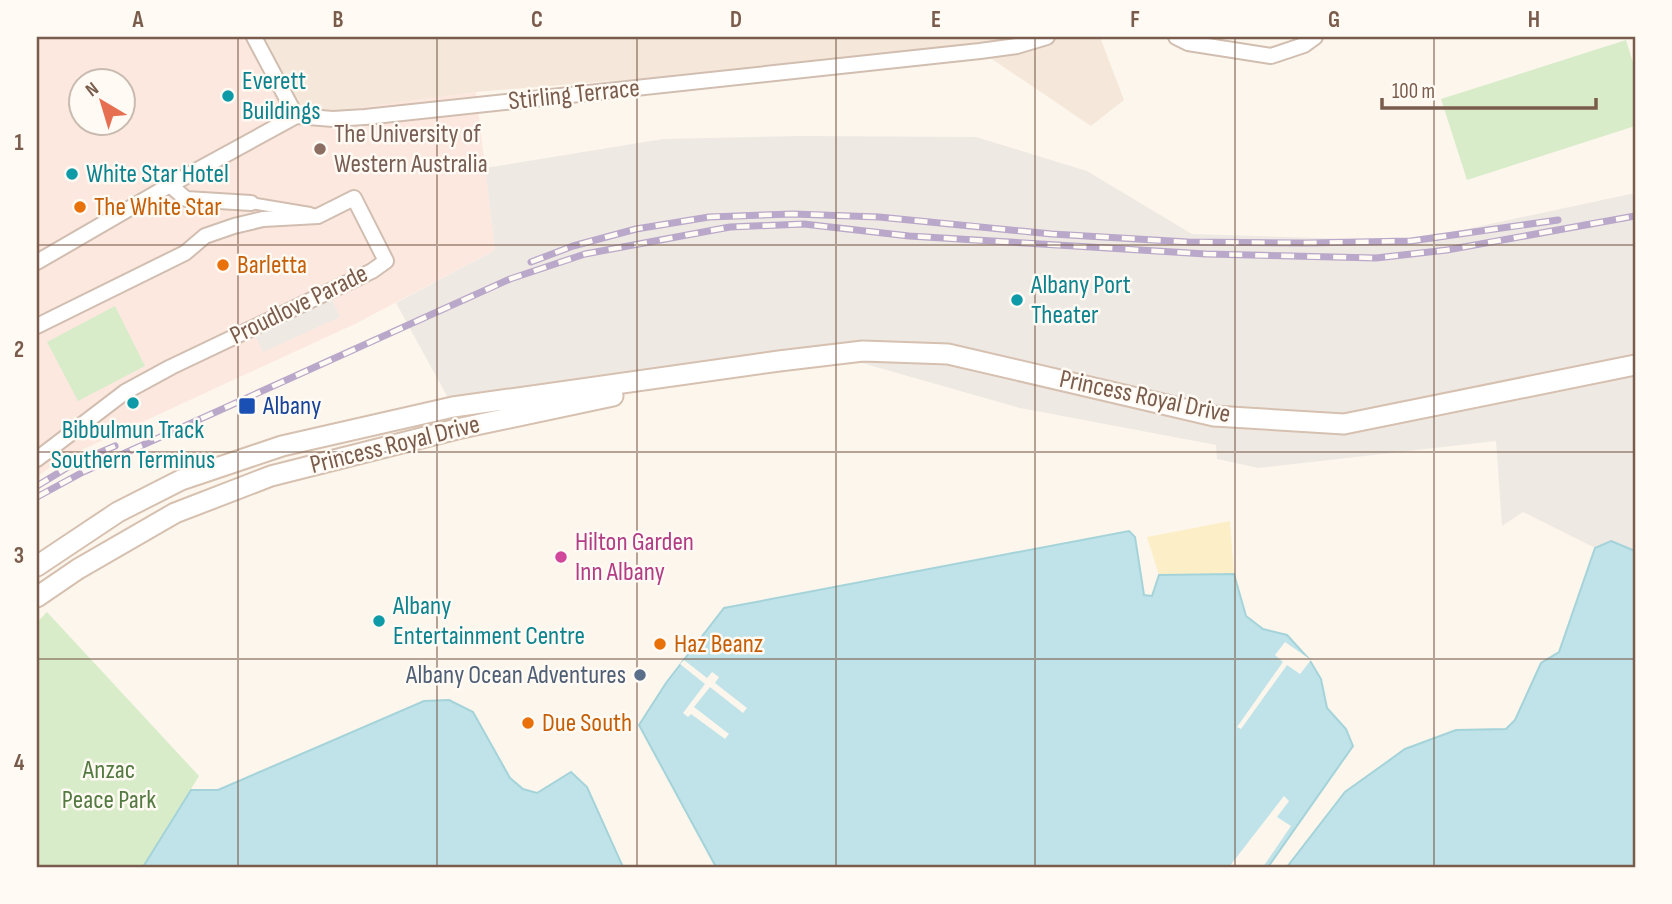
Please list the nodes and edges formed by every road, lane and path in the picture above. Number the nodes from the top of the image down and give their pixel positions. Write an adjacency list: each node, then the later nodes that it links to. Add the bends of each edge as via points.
1 (254, 37): 6 (street)
2 (1047, 37): 5 (street, Stirling Terrace, via 1017,46)
3 (1176, 37): 4 (street, via 1271,57)
4 (1315, 37)
5 (980, 44): 6 (street, Stirling Terrace, via 365,117)
6 (296, 116): 7 (street)
7 (170, 185): 8 (street, via 186,199); 10 (street)
8 (251, 203): 9 (street)
9 (318, 216): 11 (street, Proudlove Parade, via 263,219 205,236 185,253); 16 (street, Proudlove Parade, via 354,198 386,261 125,392)
10 (37, 262)
11 (37, 326)
12 (779, 361): 13 (main road, Princess Royal Drive, via 863,351 948,354 1214,416 1344,424); 14 (main road, Princess Royal Drive); 15 (main road, Princess Royal Drive)
13 (1635, 365)
14 (453, 407): 15 (main road); 17 (main road, Princess Royal Drive, via 282,446 181,480 118,512)
15 (457, 429): 18 (main road, Princess Royal Drive, via 271,476 227,492 175,513)
16 (37, 460)
17 (37, 566)
18 (37, 597)

